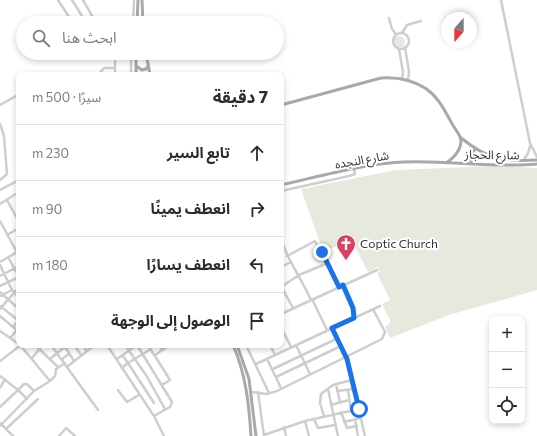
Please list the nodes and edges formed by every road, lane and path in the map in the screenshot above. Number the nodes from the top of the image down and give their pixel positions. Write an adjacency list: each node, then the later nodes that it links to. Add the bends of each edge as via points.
1 (58, 0): 8 (street)
2 (72, 0): 9 (street)
3 (83, 0): 10 (street)
4 (134, 0): 11 (street)
5 (138, 0): 12 (main road)
6 (142, 0): 13 (main road)
7 (501, 0): 40 (street)
8 (68, 16)
9 (82, 16)
10 (92, 16)
11 (133, 16)
12 (137, 16)
13 (143, 16)
14 (389, 18): 17 (street)
15 (421, 21): 16 (street, via 407,25)
16 (402, 33): 17 (street); 18 (street, via 408,40)
17 (396, 34): 19 (street, via 393,44)
18 (405, 47): 19 (street); 33 (street)
19 (399, 48): 32 (street)
20 (131, 60): 29 (street)
21 (136, 60): 24 (main road)
22 (147, 60): 25 (main road)
23 (115, 61): 26 (street)
24 (136, 66): 25 (main road, via 142,70); 30 (main road)
25 (148, 66): 31 (main road)
26 (115, 68): 27 (street, via 104,68); 28 (street)
27 (101, 72)
28 (115, 72)
29 (131, 72)
30 (136, 72)
31 (149, 72)
32 (402, 79): 33 (main road); 35 (main road, via 373,80)
33 (408, 80): 39 (main road, via 436,97)
34 (16, 96): 36 (street)
35 (284, 104)
36 (0, 105)
37 (0, 126): 38 (street)
38 (2, 136): 48 (street, via 7,174)
39 (460, 137): 41 (main road, شارع الحجاز); 44 (main road, via 457,152)
40 (530, 143): 42 (street); 43 (street, via 528,154)
41 (475, 150): 43 (main road, شارع الحجاز, via 492,158); 45 (main road, via 471,155)
42 (537, 158): 43 (main road, شارع الحجاز)
43 (522, 161)
44 (446, 163): 45 (main road, شارع الحجاز); 47 (main road, شارع النجده, via 403,162)
45 (471, 163): 46 (main road, شارع الحجاز)
46 (537, 164)
47 (354, 169): 50 (main road, شارع النجده); 52 (street, via 355,174)
48 (0, 180)
49 (16, 182): 51 (street)
50 (284, 184)
51 (0, 190)
52 (284, 190)
53 (16, 194): 54 (street)
54 (7, 200): 55 (street); 56 (street)
55 (0, 204)
56 (16, 216)
57 (0, 221): 59 (street)
58 (16, 230): 59 (street)
59 (7, 235): 61 (street)
60 (284, 248): 63 (street)
61 (16, 250)
62 (16, 254): 64 (street)
63 (287, 256): 66 (street); 67 (street, via 314,240)
64 (8, 257): 65 (street); 70 (street)
65 (0, 262)
66 (291, 262): 69 (street); 74 (street)
67 (328, 263): 74 (street); 81 (street)
68 (0, 266): 73 (street)
69 (284, 266)
70 (14, 269): 72 (street); 73 (street)
71 (377, 270): 79 (street)
72 (16, 272)
73 (4, 274): 75 (street); 77 (street)
74 (299, 275): 78 (street); 87 (street)
75 (0, 276)
76 (16, 278): 77 (street)
77 (8, 282): 80 (street); 82 (street)
78 (284, 284)
79 (343, 285): 81 (street); 97 (street, via 353,308)
80 (0, 286)
81 (339, 287): 87 (street)
82 (12, 290): 85 (street); 86 (street)
83 (16, 291): 86 (street)
84 (284, 292): 92 (street)
85 (1, 294): 88 (street)
86 (14, 294): 88 (street)
87 (312, 300): 92 (street); 102 (street)
88 (8, 301): 90 (street); 91 (street)
89 (380, 306): 93 (street)
90 (0, 307): 96 (street)
91 (16, 307)
92 (293, 308): 94 (street)
93 (373, 309): 97 (street); 141 (street, via 385,332 384,337)
94 (284, 312)
95 (0, 316): 99 (street)
96 (16, 318)
97 (354, 318): 100 (street)
98 (16, 324): 99 (street)
99 (13, 327): 101 (street)
100 (332, 328): 102 (street); 107 (street)
101 (16, 329)
102 (327, 330): 109 (street)
103 (0, 331): 106 (street)
104 (16, 333): 106 (street)
105 (284, 333): 111 (street)
106 (10, 338): 108 (street)
107 (336, 338): 110 (street); 139 (street)
108 (16, 342)
109 (296, 345): 111 (street); 139 (street)
110 (341, 346): 141 (street); 152 (street)
111 (291, 347): 138 (street)
112 (16, 348): 148 (street)
113 (23, 348): 142 (street)
114 (54, 348): 133 (street)
115 (62, 348): 133 (street)
116 (66, 348): 135 (street)
117 (76, 348): 136 (street)
118 (90, 348): 130 (street)
119 (109, 348): 146 (street)
120 (127, 348): 132 (street)
121 (133, 348): 132 (street)
122 (139, 348): 134 (street)
123 (165, 348): 131 (street)
124 (234, 348): 208 (main road, via 247,389)
125 (239, 348): 175 (main road)
126 (248, 348): 153 (street)
127 (272, 348): 138 (street)
128 (151, 349): 134 (street); 137 (street)
129 (39, 350): 142 (street); 144 (street)
130 (86, 350): 136 (street)
131 (162, 350): 137 (street)
132 (129, 351): 140 (street); 143 (street)
133 (57, 353): 144 (street); 145 (street)
134 (143, 353): 143 (street); 165 (street)
135 (69, 354): 145 (street); 149 (street)
136 (81, 355): 149 (street)
137 (155, 355): 165 (street, via 170,380)
138 (275, 355): 147 (street)
139 (301, 355): 152 (street); 157 (street)
140 (123, 356): 146 (street); 151 (street)
141 (346, 357): 158 (street); 162 (street)
142 (32, 358): 163 (street)
143 (135, 358): 151 (street); 186 (street)
144 (50, 359): 155 (street)
145 (62, 359): 150 (street)
146 (116, 359): 156 (street)
147 (267, 359): 153 (street); 157 (street)
148 (0, 361)
149 (74, 361): 154 (street)
150 (65, 363): 154 (street); 155 (street)
151 (128, 363): 156 (street); 183 (street)
152 (305, 363): 158 (street); 160 (street)
153 (256, 364): 177 (street)
154 (68, 366): 188 (street)
155 (58, 367): 163 (street, via 55,370 55,377)
156 (122, 368): 178 (street)
157 (272, 369): 160 (street)
158 (310, 374): 167 (street)
159 (0, 376): 161 (street)
160 (276, 377): 167 (street)
161 (5, 380): 166 (street); 170 (street)
162 (352, 380): 164 (street); 169 (street)
163 (50, 381): 174 (street)
164 (336, 384): 168 (street); 173 (street)
165 (162, 385): 186 (street, via 172,402 172,405)
166 (0, 388)
167 (281, 388): 177 (street)
168 (328, 389): 184 (street); 193 (street, via 320,399)
169 (354, 389): 172 (street); 187 (street)
170 (18, 390): 174 (street, via 25,384); 179 (street); 185 (street)
171 (118, 390): 178 (street, via 127,402)
172 (348, 390): 173 (street); 181 (street)
173 (337, 391): 182 (street)
174 (34, 392): 179 (street)
175 (252, 392): 176 (street); 209 (main road)
176 (258, 392): 177 (street); 210 (street)
177 (269, 393)
178 (139, 395): 192 (street)
179 (27, 399): 199 (street)
180 (38, 399): 203 (street)
181 (350, 400): 182 (street); 189 (street)
182 (340, 402): 184 (street)
183 (154, 403)
184 (331, 405): 191 (street)
185 (0, 407)
186 (165, 409): 192 (street)
187 (359, 409): 189 (street); 194 (street)
188 (98, 410)
189 (351, 410): 190 (street)
190 (341, 412): 191 (street); 198 (street)
191 (332, 414): 193 (street); 200 (street)
192 (154, 416): 207 (street)
193 (324, 416): 195 (street)
194 (361, 418): 196 (street); 215 (street)
195 (314, 419): 197 (street); 200 (street, via 318,428)
196 (355, 419): 198 (street); 201 (street)
197 (305, 421): 202 (street); 212 (street)
198 (344, 422): 201 (street, via 346,428)
199 (0, 424): 203 (street)
200 (335, 425): 213 (street)
201 (357, 426): 214 (street)
202 (284, 427): 210 (street); 211 (street)
203 (6, 429): 204 (street)
204 (13, 436)
205 (59, 436): 206 (street, via 66,428)
206 (75, 436)
207 (164, 436)
208 (251, 436)
209 (256, 436)
210 (264, 436)
211 (286, 436)
212 (310, 436)
213 (338, 436)
214 (358, 436)
215 (365, 436)

